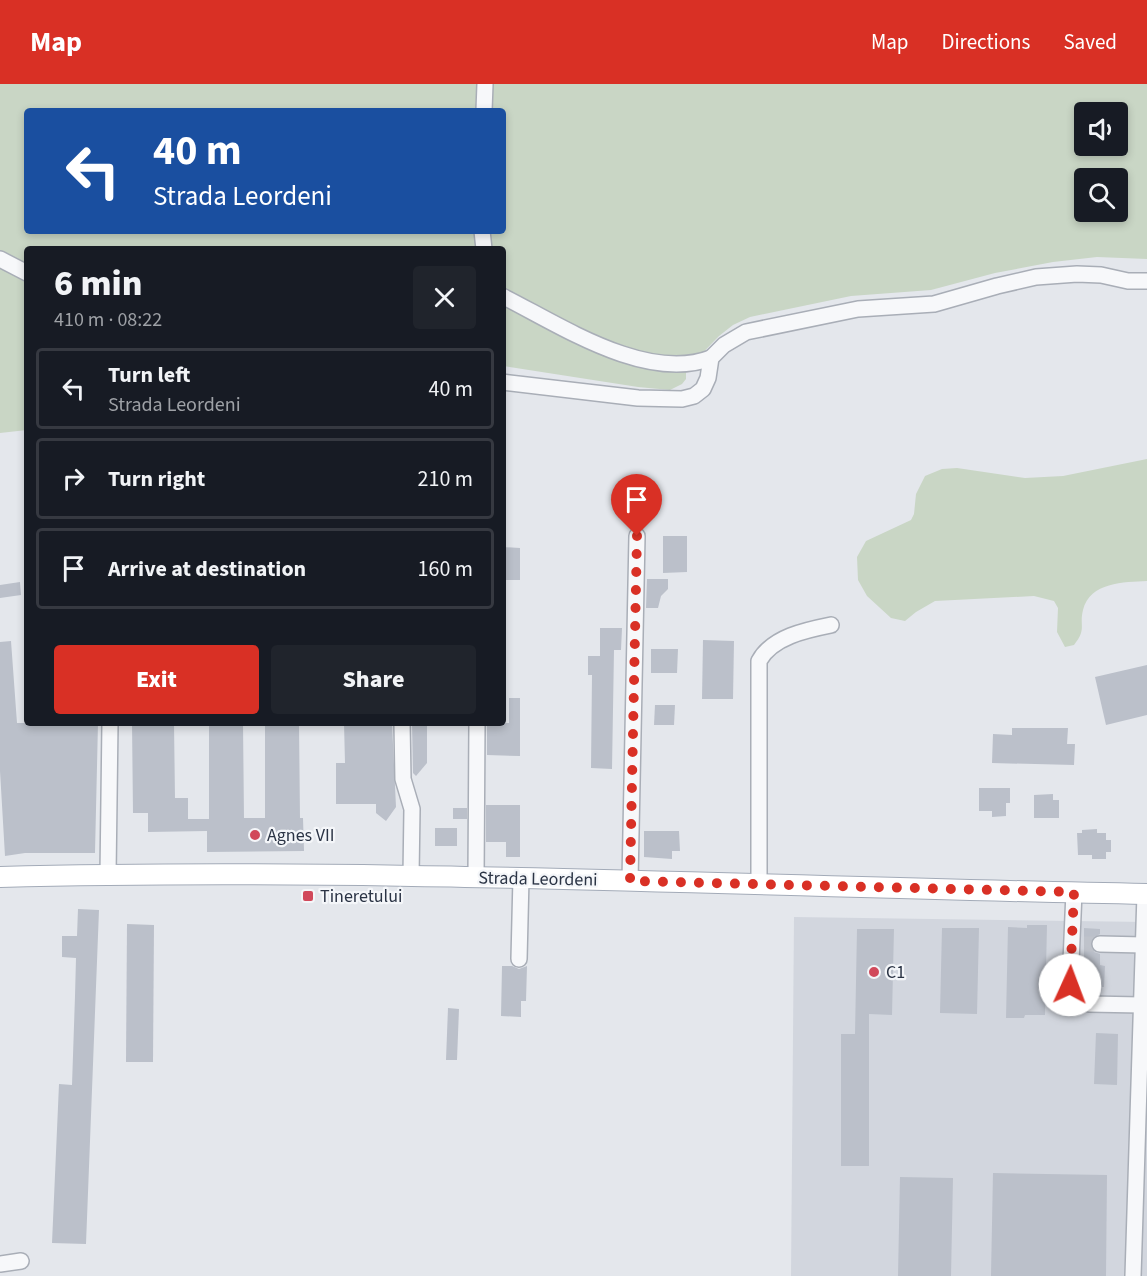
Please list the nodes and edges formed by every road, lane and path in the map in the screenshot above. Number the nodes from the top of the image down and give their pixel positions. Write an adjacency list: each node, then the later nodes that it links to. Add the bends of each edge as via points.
1 (485, 84): 2 (street)
2 (484, 108)
3 (0, 259): 4 (street)
4 (24, 271)
5 (1147, 281): 7 (street, via 1077,274 1036,277 934,304 858,309 746,332)
6 (506, 298): 7 (street, via 593,342 648,361 688,365)
7 (711, 358): 8 (street, via 703,389 682,399 638,398)
8 (506, 382)
9 (637, 536): 19 (street)
10 (831, 625): 20 (street, via 798,633 764,651 759,661)
11 (110, 726): 14 (street)
12 (402, 726): 15 (street, via 403,779 412,809)
13 (477, 726): 17 (street)
14 (108, 875): 15 (main road, Strada Leordeni); 16 (main road, Strada Leordeni)
15 (411, 876): 17 (main road, Strada Leordeni)
16 (0, 877)
17 (476, 877): 18 (main road, Strada Leordeni)
18 (521, 878): 19 (main road, Strada Leordeni); 25 (street)
19 (630, 881): 20 (main road, Strada Leordeni)
20 (759, 885): 21 (main road, Strada Leordeni)
21 (1074, 892): 22 (main road, Strada Leordeni); 26 (street, via 1078,944 1070,985 1074,999 1089,1004)
22 (1146, 894): 24 (street)
23 (1100, 944): 24 (street)
24 (1143, 945): 26 (street)
25 (519, 959)
26 (1141, 1005): 29 (street)
27 (21, 1261): 28 (street)
28 (0, 1264)
29 (1133, 1276)

